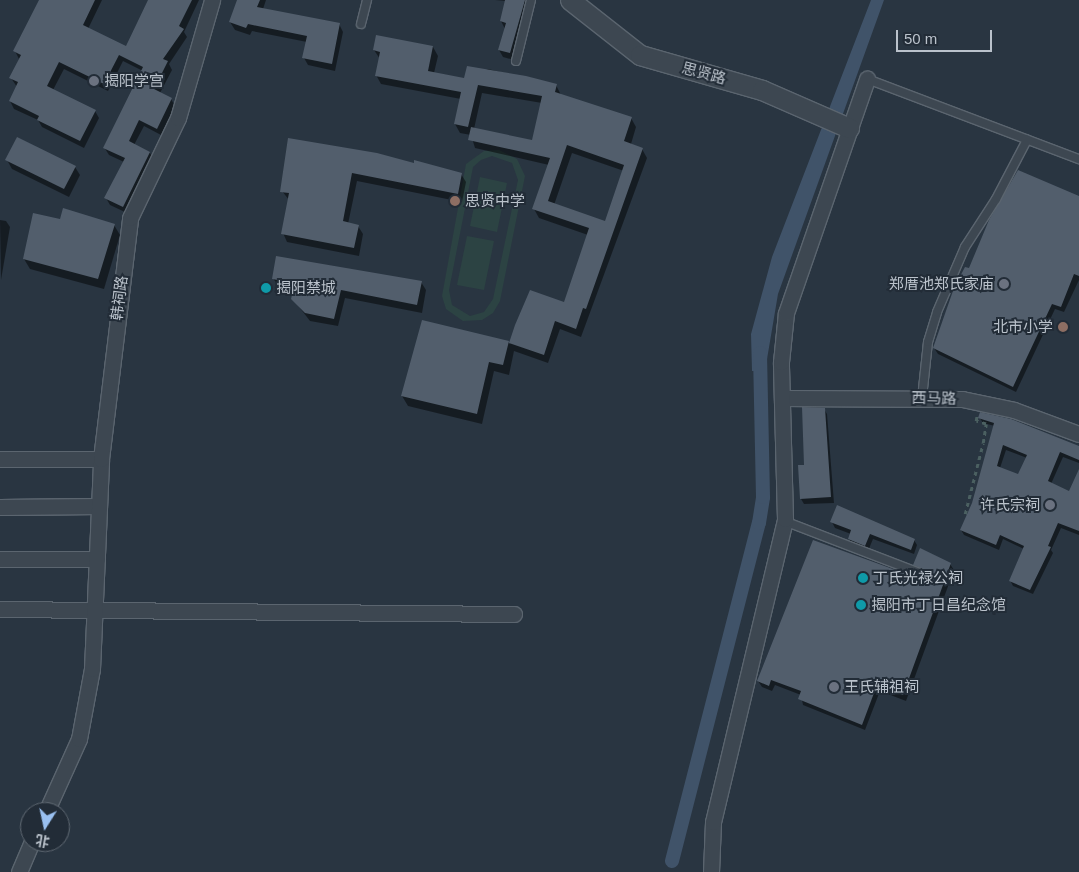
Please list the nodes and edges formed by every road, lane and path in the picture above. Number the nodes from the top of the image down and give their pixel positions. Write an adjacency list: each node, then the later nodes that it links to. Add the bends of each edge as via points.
1 (212, 0): 16 (street, 韩祠路, via 178,118 130,218)
2 (367, 0): 5 (lane)
3 (532, 0): 6 (lane)
4 (570, 0): 8 (street, 思贤路, via 640,55 762,90)
5 (361, 24)
6 (516, 61)
7 (867, 79): 8 (street); 9 (lane)
8 (846, 127): 11 (street, via 786,313 781,362)
9 (1027, 140): 10 (lane); 12 (lane, via 996,199 965,247 937,312 928,342)
10 (1079, 159)
11 (783, 398): 12 (street, 西马路); 20 (street)
12 (922, 398): 13 (street, 西马路)
13 (979, 401): 14 (street, 西马路); 19 (path, via 976,421 986,424)
14 (1079, 434)
15 (0, 459): 16 (street)
16 (101, 459): 17 (street, 韩祠路)
17 (99, 506): 18 (street); 22 (street, 韩祠路)
18 (0, 507)
19 (965, 514)
20 (784, 521): 23 (lane); 30 (street, via 713,822)
21 (0, 559): 22 (street)
22 (97, 559): 25 (street, 韩祠路)
23 (925, 575)
24 (0, 609): 25 (street)
25 (95, 611): 26 (street); 27 (street, 韩祠路, via 92,668 79,739)
26 (514, 614)
27 (51, 802)
28 (27, 852): 29 (street)
29 (18, 872)
30 (711, 872)

